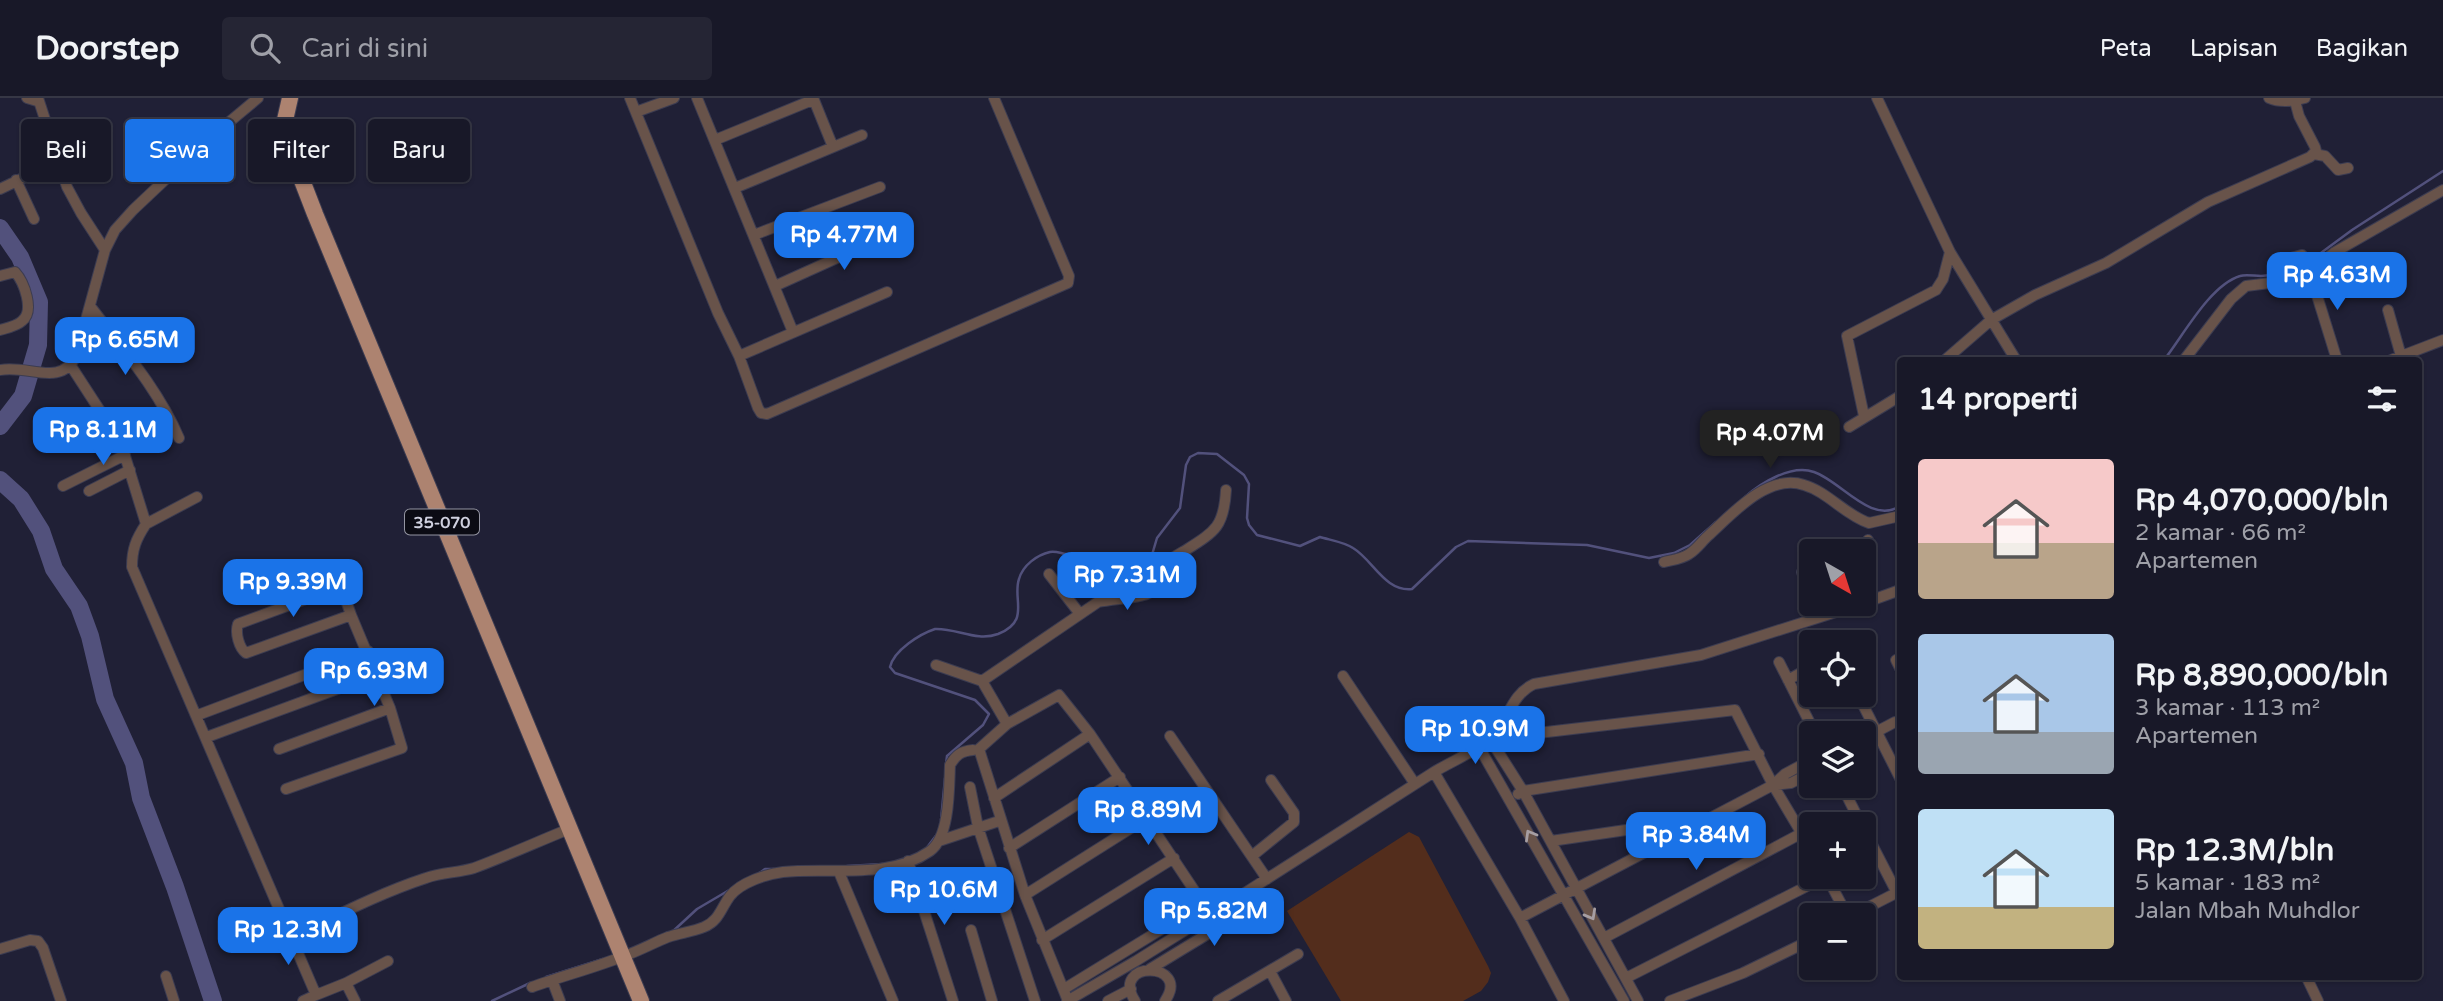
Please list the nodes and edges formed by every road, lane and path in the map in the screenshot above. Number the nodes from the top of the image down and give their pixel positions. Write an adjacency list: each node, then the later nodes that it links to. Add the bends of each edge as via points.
1 (258, 98): 29 (street, via 133,210)
2 (290, 98): 114 (main road, 35-070, via 286,139)
3 (630, 98): 12 (street)
4 (674, 98): 12 (street)
5 (697, 98): 15 (street)
6 (995, 98): 42 (street, via 1069,283 767,414 758,408)
7 (1877, 98): 30 (street)
8 (2269, 98): 11 (street)
9 (34, 99): 13 (street)
10 (813, 99): 15 (street); 16 (street)
11 (2300, 99): 17 (street, via 2299,116)
12 (636, 112): 42 (street)
13 (42, 119)
14 (862, 135): 16 (street)
15 (715, 141): 23 (street)
16 (834, 147): 23 (street)
17 (2314, 153): 18 (street, via 2325,156 2338,170); 38 (street, via 2208,202 2106,263)
18 (2348, 168)
19 (21, 178): 20 (street)
20 (16, 180): 24 (street); 26 (street)
21 (66, 182): 29 (street)
22 (880, 187): 28 (street)
23 (735, 188): 28 (street)
24 (0, 189)
25 (2443, 190): 32 (street)
26 (34, 219)
27 (901, 229): 34 (street)
28 (754, 235): 34 (street)
29 (105, 250): 36 (street)
30 (1950, 253): 38 (street); 52 (street, via 1936,290 1847,336)
31 (2291, 258): 32 (street, via 2302,255)
32 (2308, 266): 45 (street, via 2284,283 2246,286); 46 (street)
33 (0, 276): 39 (street, via 15,272 27,304 23,320)
34 (775, 286): 40 (street)
35 (887, 292): 40 (street)
36 (90, 306): 49 (street); 54 (street, via 155,392)
37 (2388, 310): 47 (street)
38 (1991, 320): 43 (street); 44 (street)
39 (0, 330)
40 (793, 332): 42 (street)
41 (2443, 340): 48 (street)
42 (739, 356)
43 (1948, 357)
44 (2014, 357)
45 (2186, 357)
46 (2336, 357)
47 (2396, 357)
48 (2399, 357)
49 (71, 366): 50 (street, via 48,374); 55 (street, via 114,430)
50 (0, 370)
51 (1897, 398): 52 (street)
52 (1864, 415): 53 (street)
53 (1849, 427)
54 (179, 438)
55 (125, 455): 56 (street); 57 (street)
56 (131, 470): 59 (street); 62 (street)
57 (63, 486)
58 (1226, 490): 69 (street, via 1225,514 1218,525 1170,559 1150,593 1098,602)
59 (89, 491)
60 (197, 496): 62 (street)
61 (1897, 517): 63 (street, via 1869,523 1804,484 1781,483 1743,506 1688,555)
62 (146, 524): 83 (street, via 132,551 132,567)
63 (1664, 562)
64 (336, 571): 66 (street)
65 (1049, 574): 69 (street)
66 (341, 586): 70 (street); 70 (street, via 238,624 239,640 246,653)
67 (1897, 591): 68 (street)
68 (1876, 598)
69 (1080, 614): 81 (street)
70 (351, 615): 74 (street)
71 (1817, 616): 73 (street)
72 (1826, 616): 73 (street)
73 (1818, 619): 91 (street, via 1702,655 1534,684 1512,702)
74 (368, 652): 77 (street); 83 (street)
75 (1779, 662): 80 (street)
76 (936, 665): 81 (street)
77 (377, 674): 82 (street); 90 (street)
78 (1799, 674): 80 (street)
79 (1343, 676): 102 (street)
80 (1788, 680): 84 (street)
81 (982, 681): 86 (street)
82 (390, 708): 93 (street); 105 (street, via 402,748)
83 (198, 716): 90 (street)
84 (1809, 721)
85 (1895, 722): 87 (street)
86 (1007, 724): 88 (street, via 1059,695); 107 (street, via 979,749)
87 (1876, 732): 98 (street)
88 (1090, 734): 99 (street); 107 (street)
89 (1170, 736): 120 (street)
90 (207, 737): 137 (street)
91 (1491, 738): 92 (street); 95 (street, via 1730,709 1738,713); 106 (street)
92 (1479, 747): 97 (street); 108 (street)
93 (279, 749)
94 (973, 750): 116 (street, via 961,753 950,765)
95 (1759, 754): 103 (street); 106 (street)
96 (1799, 766): 103 (street)
97 (1434, 772): 102 (street); 135 (street)
98 (1897, 772)
99 (1120, 778): 109 (street); 118 (street)
100 (1799, 779): 103 (street)
101 (1271, 780): 120 (street, via 1294,813 1294,821)
102 (1415, 784): 124 (street)
103 (1773, 785): 110 (street); 113 (street)
104 (970, 787): 112 (street)
105 (286, 789)
106 (1523, 791): 108 (street); 117 (street)
107 (994, 798): 118 (street)
108 (1509, 799): 129 (street, one-way to 108)
109 (1147, 818): 121 (street); 130 (street)
110 (1708, 818): 117 (street); 125 (street)
111 (996, 822): 112 (street)
112 (978, 827): 116 (street); 167 (street)
113 (1799, 828)
114 (569, 829): 137 (street, via 474,868 403,887); 142 (main road, 35-070)
115 (1799, 835): 138 (street)
116 (939, 841): 122 (street, via 931,851)
117 (1551, 841): 125 (street)
118 (1009, 848): 130 (street)
119 (1876, 850): 126 (street)
120 (1252, 856): 124 (street)
121 (1174, 858): 139 (street); 154 (street, via 1201,905)
122 (908, 861): 123 (street); 165 (street)
123 (839, 872): 142 (street, via 767,876 736,889 713,922 702,928); 164 (street)
124 (1267, 879): 131 (street)
125 (1576, 887): 129 (street); 138 (street, one-way to 138)
126 (1897, 888)
127 (1802, 889): 149 (street)
128 (1897, 893): 133 (street)
129 (1563, 894): 135 (street); 174 (street)
130 (1025, 895): 139 (street)
131 (1240, 896): 134 (street); 145 (street)
132 (1262, 901): 134 (street)
133 (1876, 904)
134 (1249, 909): 146 (street)
135 (1520, 918): 173 (street)
136 (971, 930): 166 (street)
137 (292, 937): 156 (street)
138 (1604, 938): 149 (street)
139 (1042, 940): 154 (street)
140 (1799, 946): 176 (street)
141 (0, 949): 158 (street, via 38,941)
142 (621, 951): 150 (street); 163 (main road, 35-070)
143 (1298, 954): 147 (street)
144 (388, 961): 152 (street)
145 (1136, 961): 146 (street); 168 (street)
146 (1146, 970): 155 (street, via 1132,981); 157 (street, via 1164,975)
147 (1270, 971): 171 (street); 172 (street)
148 (166, 976): 159 (street)
149 (1626, 978): 175 (street)
150 (552, 980): 153 (street); 162 (street)
151 (2308, 980): 177 (street)
152 (346, 983): 156 (street); 161 (street)
153 (532, 986)
154 (1064, 989): 168 (street)
155 (1131, 989): 169 (street); 170 (street)
156 (316, 995): 160 (street)
157 (1168, 999)
158 (61, 1001)
159 (174, 1001)
160 (303, 1001)
161 (355, 1001)
162 (560, 1001)
163 (641, 1001)
164 (893, 1001)
165 (953, 1001)
166 (992, 1001)
167 (1035, 1001)
168 (1067, 1001)
169 (1108, 1001)
170 (1135, 1001)
171 (1218, 1001)
172 (1286, 1001)
173 (1564, 1001)
174 (1624, 1001)
175 (1638, 1001)
176 (1670, 1001)
177 (2318, 1001)

